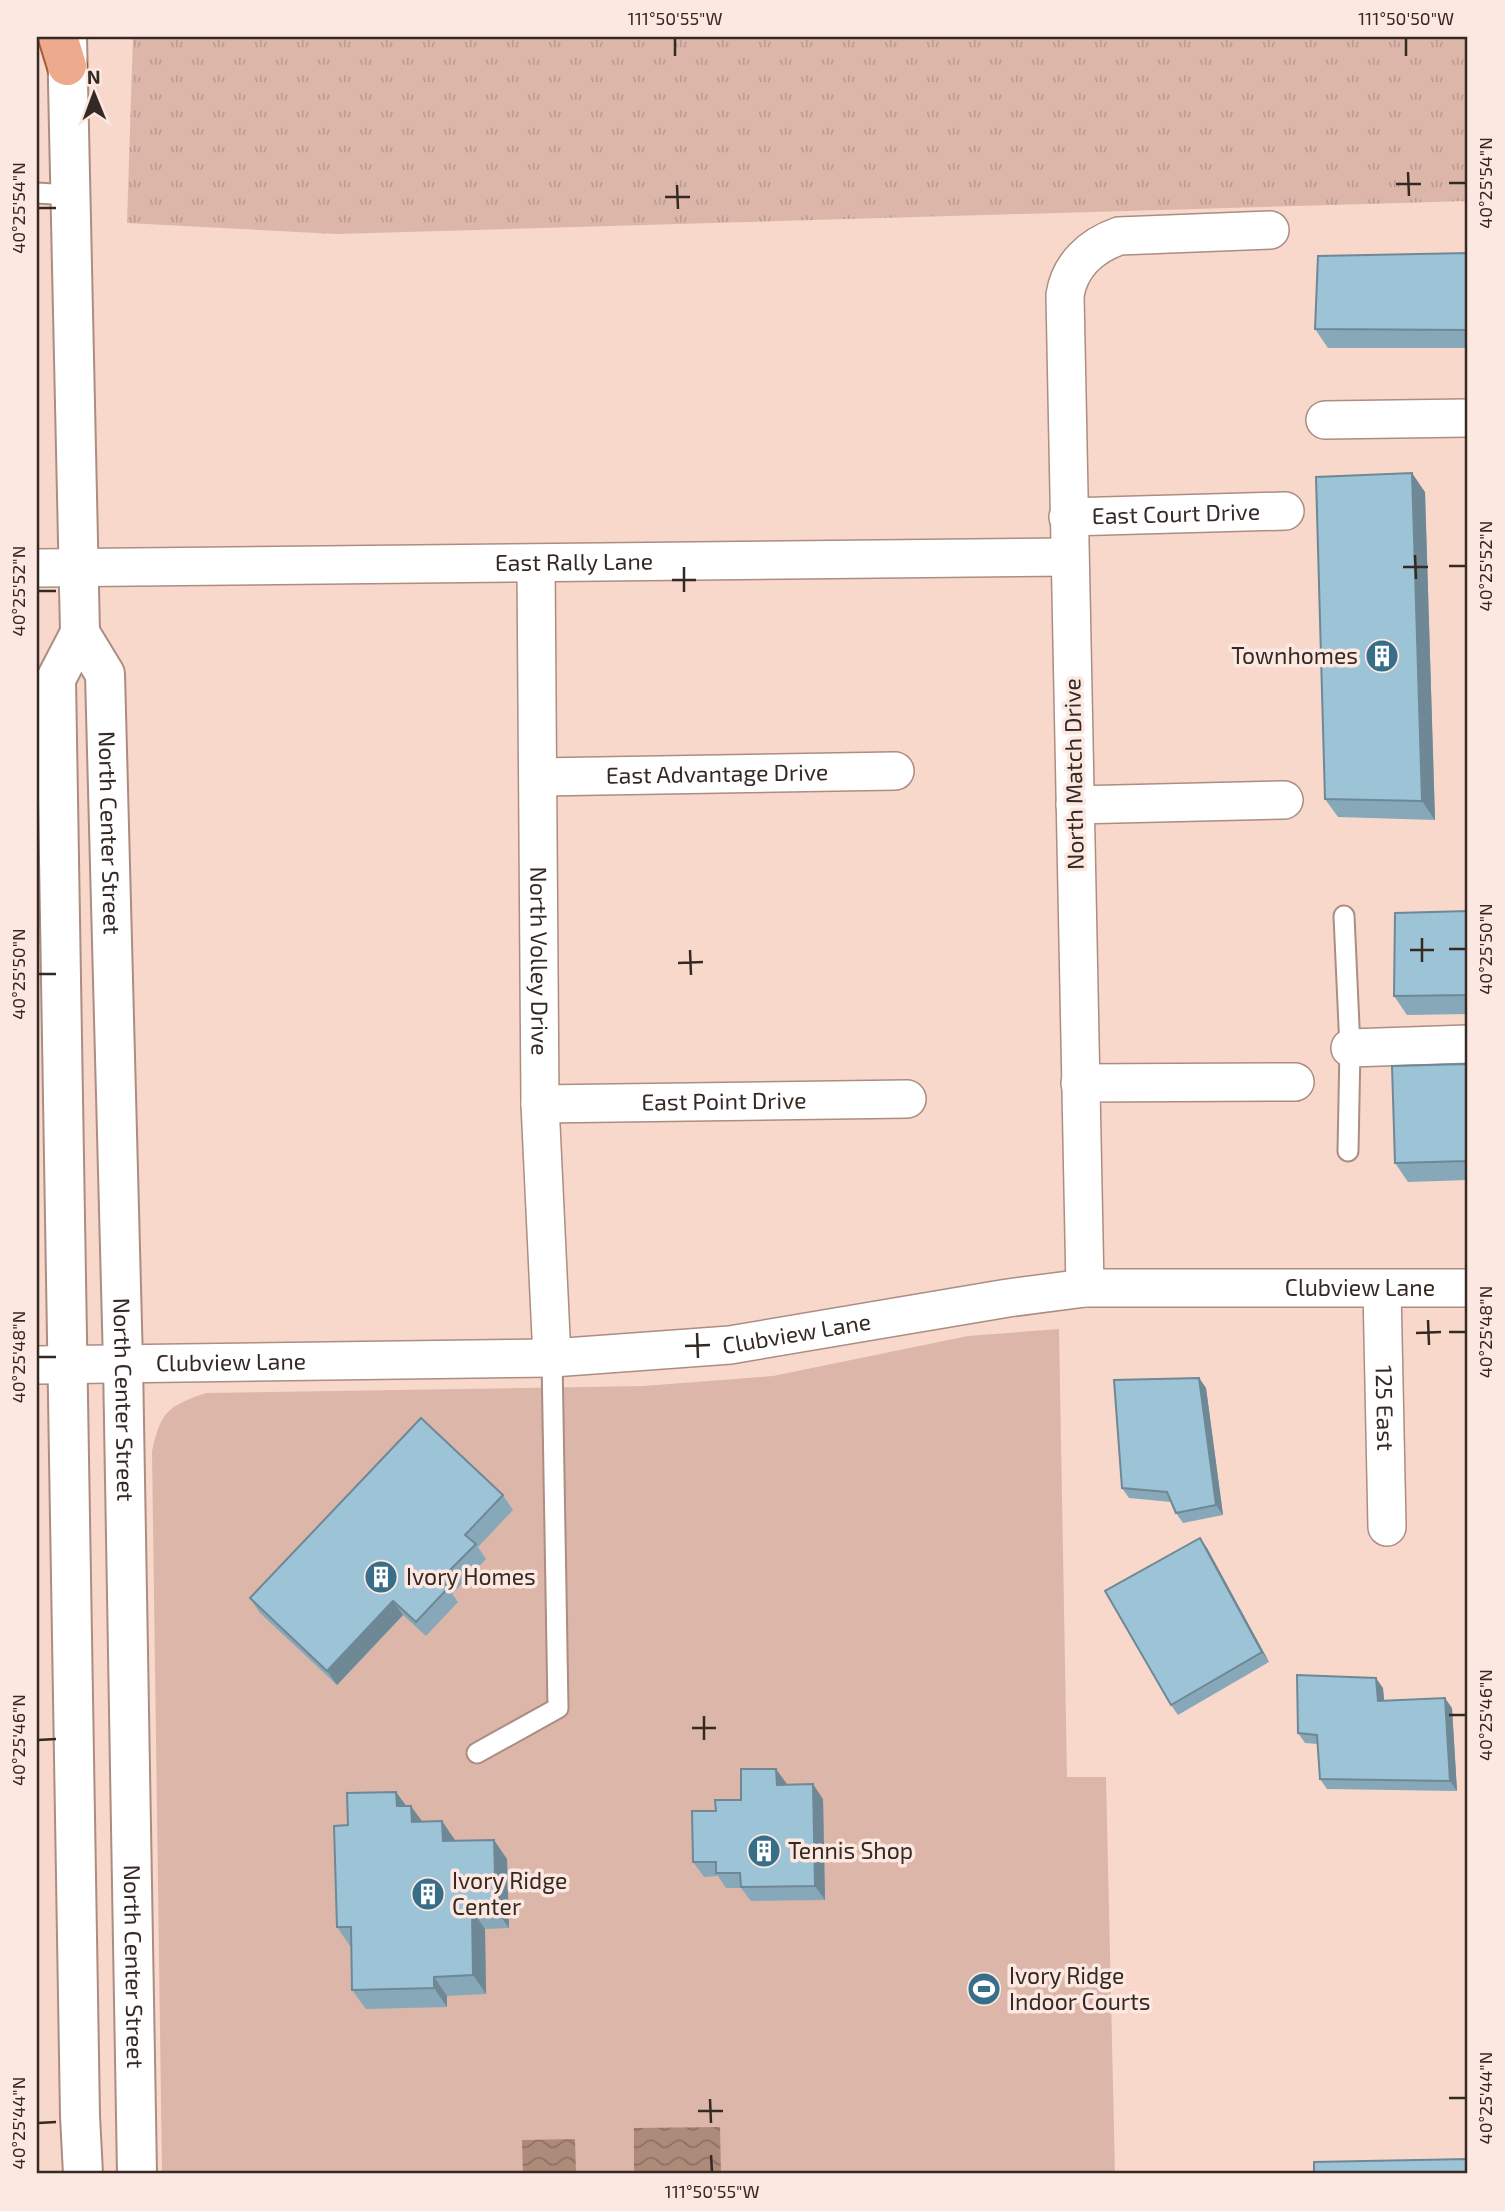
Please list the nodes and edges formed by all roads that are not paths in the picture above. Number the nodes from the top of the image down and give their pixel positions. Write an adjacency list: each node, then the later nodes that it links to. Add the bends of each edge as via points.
1 (64, 46): 2 (street, North Center Street)
2 (53, 194): 11 (street, North Center Street)
3 (1270, 230): 7 (street, North Match Drive, via 1119,236 1096,246 1078,263 1065,295)
4 (1468, 418): 5 (street)
5 (1325, 420)
6 (1285, 511): 7 (street, East Court Drive)
7 (1069, 517): 8 (street, North Match Drive)
8 (1069, 557): 9 (street, East Rally Lane); 16 (street, North Match Drive)
9 (536, 564): 11 (street, East Rally Lane); 14 (street, North Volley Drive)
10 (37, 568): 11 (street, East Rally Lane)
11 (78, 568): 12 (street, North Center Street)
12 (80, 633): 29 (street, North Center Street, via 105,674); 30 (street, North Center Street, via 56,679)
13 (895, 771): 14 (street, East Advantage Drive)
14 (539, 777): 23 (street, North Volley Drive)
15 (1284, 800): 16 (street)
16 (1074, 805): 21 (street, North Match Drive)
17 (1344, 916): 19 (lane)
18 (1468, 1044): 19 (street)
19 (1350, 1048): 24 (lane)
20 (1295, 1082): 21 (street)
21 (1080, 1083): 25 (street, North Match Drive)
22 (907, 1099): 23 (street, East Point Drive)
23 (540, 1104): 28 (street, North Volley Drive)
24 (1348, 1151)
25 (1085, 1288): 27 (street, Clubview Lane); 28 (street, Clubview Lane, via 730,1345)
26 (1468, 1288): 27 (street, Clubview Lane)
27 (1382, 1289): 31 (street, 125 East)
28 (552, 1357): 29 (street, Clubview Lane); 32 (lane, via 558,1708)
29 (123, 1363): 30 (street, Clubview Lane); 34 (street, North Center Street)
30 (52, 1364): 33 (street, North Center Street)
31 (1387, 1527)
32 (478, 1753)
33 (83, 2174)
34 (137, 2174)

